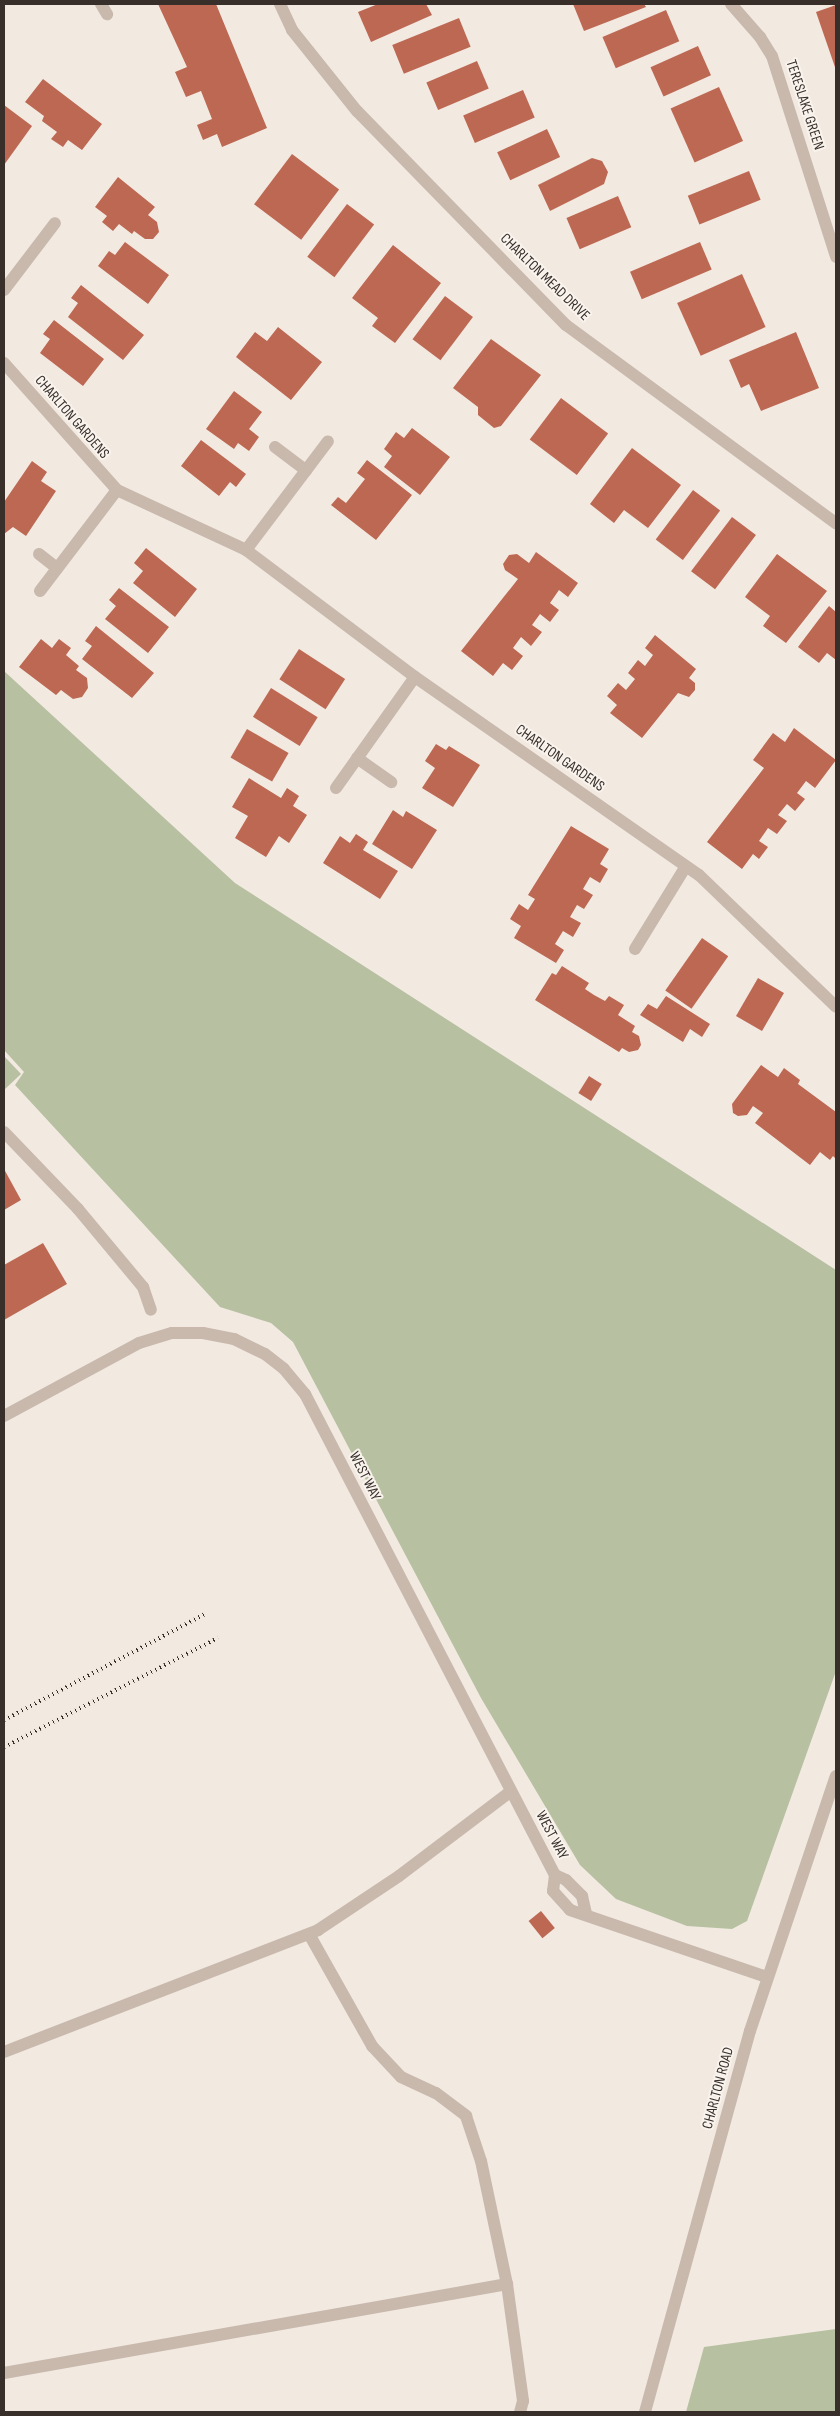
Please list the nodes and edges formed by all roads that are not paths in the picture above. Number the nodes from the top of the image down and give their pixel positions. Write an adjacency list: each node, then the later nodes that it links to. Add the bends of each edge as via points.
1 (280, 4): 11 (street, CHARLTON MEAD DRIVE, via 292,30 357,111 566,325)
2 (731, 4): 4 (street, TERESLAKE GREEN, via 772,56)
3 (55, 223): 5 (street)
4 (836, 257)
5 (4, 290)
6 (4, 363): 10 (street, CHARLTON GARDENS)
7 (328, 440): 9 (street)
8 (275, 447): 9 (street)
9 (306, 470): 12 (street)
10 (117, 490): 12 (street, CHARLTON GARDENS); 14 (street)
11 (836, 523)
12 (246, 550): 16 (street, CHARLTON GARDENS)
13 (39, 554): 14 (street)
14 (57, 568): 15 (street)
15 (40, 591)
16 (416, 677): 17 (street); 20 (street, CHARLTON GARDENS)
17 (357, 758): 18 (street); 19 (street)
18 (391, 782)
19 (336, 788)
20 (686, 866): 21 (street); 22 (street, CHARLTON GARDENS, via 736,908)
21 (635, 949)
22 (836, 1007)
23 (4, 1132): 24 (street, via 78,1209 137,1280)
24 (151, 1310)
25 (4, 1416): 27 (street, WEST WAY, via 138,1343 172,1333 203,1333 234,1339 265,1354 284,1369 305,1394)
26 (836, 1776): 31 (street, CHARLTON ROAD)
27 (510, 1792): 28 (street, WEST WAY); 30 (street, via 399,1876)
28 (555, 1875): 29 (street, WEST WAY, via 566,1880 582,1896); 29 (street, WEST WAY, via 553,1891 570,1910)
29 (586, 1914): 31 (street, WEST WAY)
30 (309, 1934): 32 (street); 33 (street, via 372,2046 400,2077 436,2093 466,2116 480,2161)
31 (767, 1977): 36 (street, CHARLTON ROAD)
32 (4, 2052)
33 (507, 2284): 34 (street); 35 (street, via 522,2401)
34 (4, 2373)
35 (520, 2412)
36 (645, 2412)

